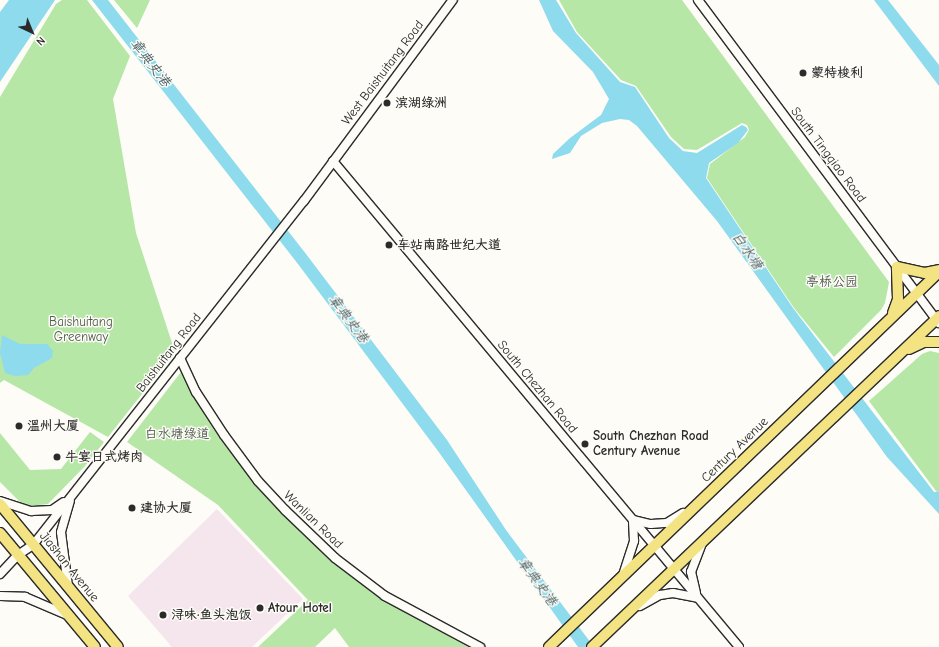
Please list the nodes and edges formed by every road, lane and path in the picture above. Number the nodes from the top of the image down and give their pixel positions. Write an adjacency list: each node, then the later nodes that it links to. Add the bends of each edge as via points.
1 (453, 0): 3 (street, West Baishuitang Road)
2 (698, 0): 4 (street, South Tingqiao Road)
3 (333, 161): 11 (street, Baishuitang Road); 16 (street, South Chezhan Road)
4 (897, 267): 5 (main road, via 925,273); 6 (street, South Tingqiao Road); 7 (main road, via 898,299)
5 (939, 271): 6 (main road, Century Avenue)
6 (916, 293): 7 (main road, Century Avenue); 8 (street, South Tingqiao Road)
7 (891, 317): 13 (main road, Century Avenue)
8 (938, 320): 10 (main road)
9 (939, 342): 10 (main road, via 924,342)
10 (900, 353): 18 (main road)
11 (180, 358): 12 (street, Baishuitang Road); 33 (street, Wanlian Road, via 196,392 224,435 258,481 284,510 336,558 385,596)
12 (71, 497): 14 (street, via 52,510 31,511); 19 (street, Baishuitang Road); 25 (street, via 62,532)
13 (702, 500): 16 (street, via 667,523 651,524); 20 (main road, Century Avenue)
14 (0, 501)
15 (0, 504): 19 (main road, Jiashan Avenue)
16 (633, 520): 20 (street, South Chezhan Road); 24 (street, via 634,541)
17 (0, 533): 21 (main road)
18 (702, 542): 22 (main road); 27 (street, via 692,572)
19 (34, 545): 21 (street, Baishuitang Road); 25 (main road, Jiashan Avenue)
20 (654, 546): 22 (street, South Chezhan Road); 24 (main road, Century Avenue)
21 (18, 555): 23 (street, Baishuitang Road); 28 (main road)
22 (674, 570): 27 (street, South Chezhan Road); 29 (main road)
23 (0, 574)
24 (622, 577): 34 (main road, Century Avenue)
25 (68, 587): 32 (main road, Jiashan Avenue)
26 (0, 596): 28 (street, via 25,597)
27 (698, 598): 29 (street, via 673,593 660,595); 35 (street, South Chezhan Road)
28 (69, 616): 31 (main road)
29 (625, 616): 30 (main road)
30 (594, 645)
31 (95, 647)
32 (118, 647)
33 (480, 647)
34 (549, 647)
35 (739, 647)

